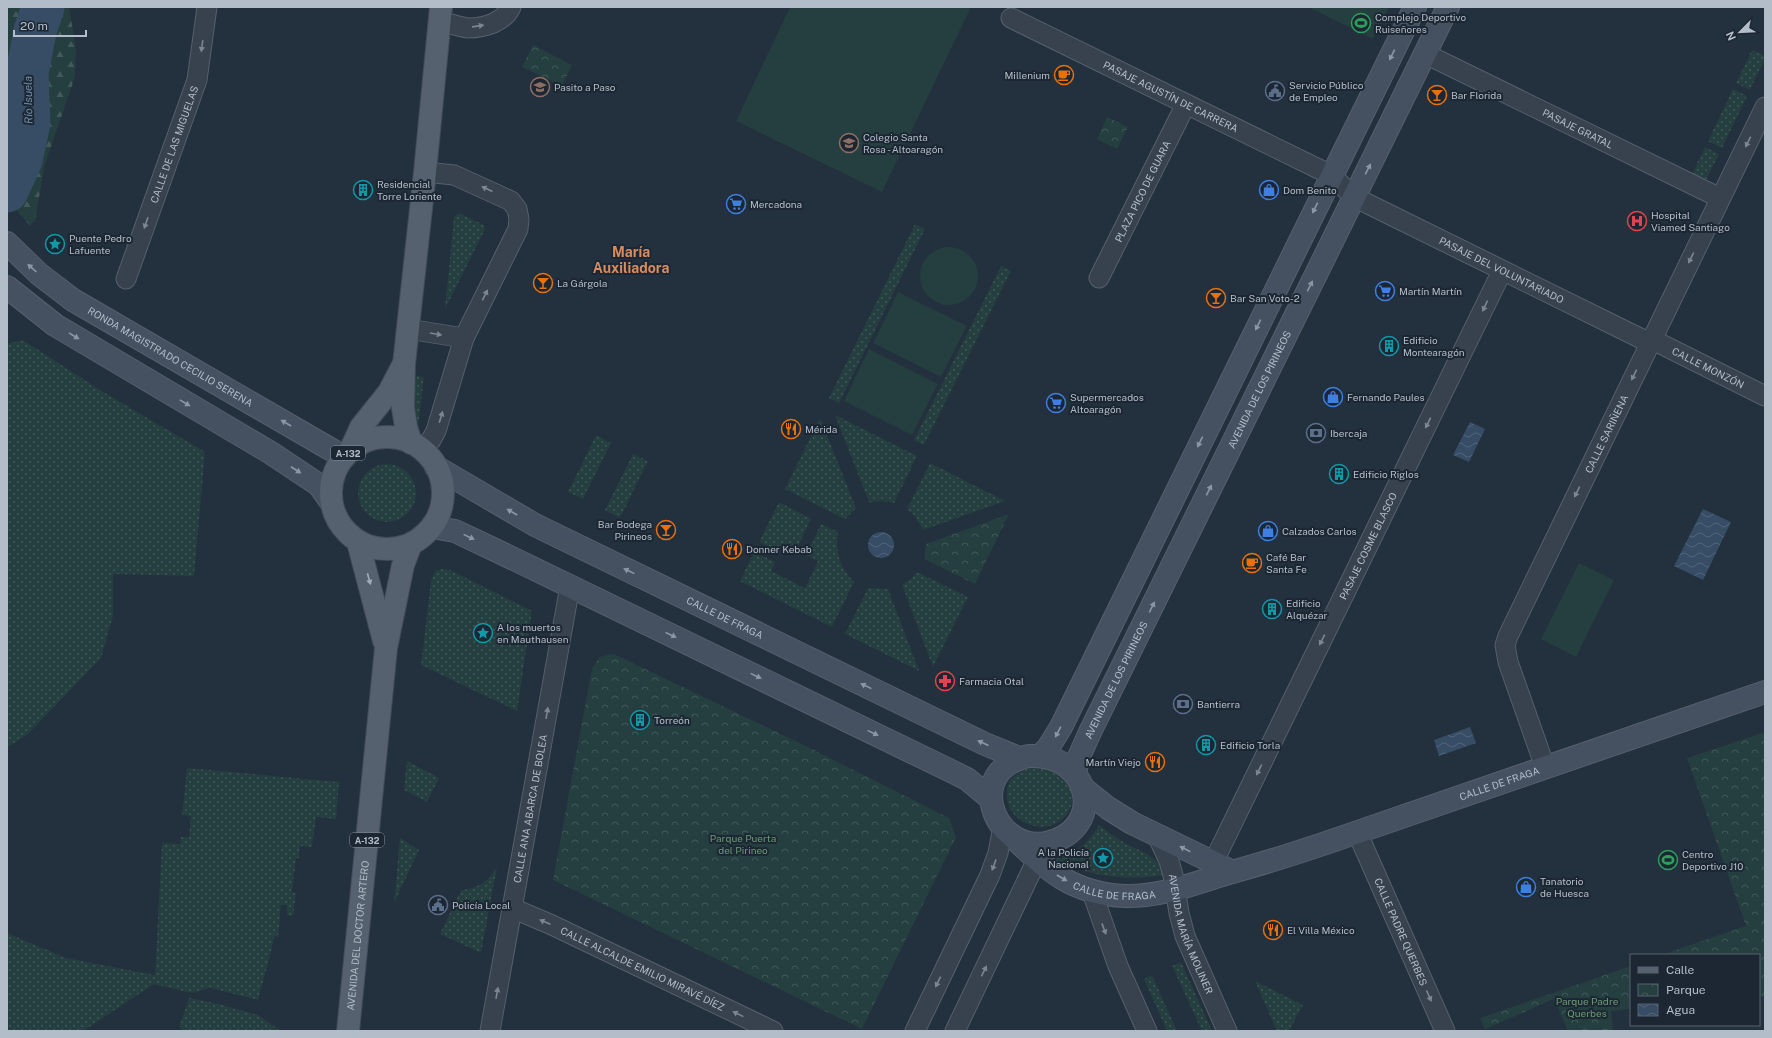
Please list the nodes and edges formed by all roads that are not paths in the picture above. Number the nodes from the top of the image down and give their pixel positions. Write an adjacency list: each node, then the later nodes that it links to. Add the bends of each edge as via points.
1 (207, 7): 17 (street, CALLE DE LAS MIGUELAS, one-way to 17, via 196,80)
2 (512, 7): 5 (street, one-way to 2, via 467,28 479,27 498,21 507,15)
3 (1415, 7): 11 (main road, one-way to 11)
4 (1448, 7): 12 (main road, AVENIDA DE LOS PIRINEOS, one-way to 4)
5 (441, 14): 10 (main road, A-132)
6 (1011, 18): 8 (street, PASAJE AGUSTÍN DE CARRERA)
7 (1436, 59): 13 (street, PASAJE GRATAL)
8 (1186, 104): 11 (street, PASAJE AGUSTÍN DE CARRERA); 16 (street, PLAZA PICO DE GUARA)
9 (1765, 107): 13 (street, CALLE SARIÑENA, one-way to 13)
10 (426, 172): 19 (main road, A-132); 20 (street, one-way to 10, via 518,229 519,219 514,205 502,196 454,174)
11 (1331, 175): 12 (street, PASAJE AGUSTÍN DE CARRERA); 34 (main road, one-way to 34, via 1061,727)
12 (1354, 197): 15 (street, PASAJE DEL VOLUNTARIADO); 37 (main road, AVENIDA DE LOS PIRINEOS, one-way to 12, via 1078,759 1090,732)
13 (1720, 198): 21 (street, CALLE SARIÑENA, one-way to 21)
14 (7, 243): 25 (main road, RONDA MAGISTRADO CECILIO SERENA, one-way to 14, via 73,300 39,274)
15 (1502, 271): 21 (street, PASAJE DEL VOLUNTARIADO); 43 (street, PASAJE COSME BLASCO, one-way to 43)
16 (1099, 278)
17 (126, 279)
18 (7, 287): 27 (main road, one-way to 27, via 41,315 295,469 319,485)
19 (408, 329): 20 (street, one-way to 20); 22 (main road, A-132)
20 (464, 338): 24 (street, one-way to 20, via 432,440)
21 (1650, 341): 23 (street, CALLE MONZÓN); 36 (street, CALLE SARIÑENA, one-way to 36, via 1507,641 1508,662)
22 (404, 364): 24 (main road, A-132, via 402,408 406,427); 25 (main road, A-132, via 389,392 361,427)
23 (1765, 396)
24 (416, 446): 25 (main road, A-132, via 396,438 380,438 364,442); 26 (main road, A-132)
25 (347, 454): 27 (main road, A-132, via 336,470 331,486)
26 (436, 467): 28 (main road, A-132, via 443,487 441,508); 35 (main road, CALLE DE FRAGA, one-way to 26, via 985,744 535,525)
27 (331, 502): 29 (main road, A-132, via 342,527)
28 (432, 527): 30 (main road, A-132, via 423,537); 31 (main road, one-way to 31, via 455,531)
29 (358, 542): 30 (main road, A-132, via 388,549); 32 (main road, AVENIDA DEL DOCTOR ARTERO / A-132, one-way to 32)
30 (411, 544): 32 (main road, AVENIDA DEL DOCTOR ARTERO / A-132, via 403,565)
31 (570, 586): 38 (main road, one-way to 38, via 951,771); 47 (street, CALLE ANA ABARCA DE BOLEA, one-way to 31)
32 (386, 648): 48 (main road, AVENIDA DEL DOCTOR ARTERO / A-132)
33 (1765, 692): 36 (main road, CALLE DE FRAGA)
34 (1040, 756): 35 (main road); 37 (main road, via 1057,760)
35 (1019, 758): 38 (main road, via 998,772 992,783)
36 (1545, 767): 40 (main road, CALLE DE FRAGA)
37 (1079, 781): 41 (main road, via 1108,808); 42 (main road, via 1085,802 1079,822)
38 (990, 798): 39 (main road, via 992,808)
39 (1007, 831): 42 (main road, via 1022,841 1034,843); 51 (street, one-way to 51, via 990,875)
40 (1357, 832): 44 (main road, CALLE DE FRAGA); 55 (street, CALLE PADRE QUERBES, one-way to 55)
41 (1157, 835): 43 (main road, one-way to 41); 45 (street, AVENIDA MARÍA MOLINER, via 1169,861)
42 (1041, 851): 46 (main road, CALLE DE FRAGA, one-way to 46, via 1052,872); 52 (street, one-way to 42)
43 (1213, 863): 44 (main road)
44 (1233, 872): 45 (main road, CALLE DE FRAGA)
45 (1175, 889): 46 (main road, CALLE DE FRAGA, via 1127,896); 54 (street, AVENIDA MARÍA MOLINER, via 1185,936)
46 (1092, 892): 53 (street, one-way to 53, via 1118,966)
47 (512, 908): 49 (street, CALLE ANA ABARCA DE BOLEA, one-way to 47); 50 (street, CALLE ALCALDE EMILIO MIRAVÉ DÍEZ, one-way to 47)
48 (348, 1031)
49 (490, 1031)
50 (773, 1031)
51 (915, 1031)
52 (955, 1031)
53 (1147, 1031)
54 (1227, 1031)
55 (1445, 1031)

